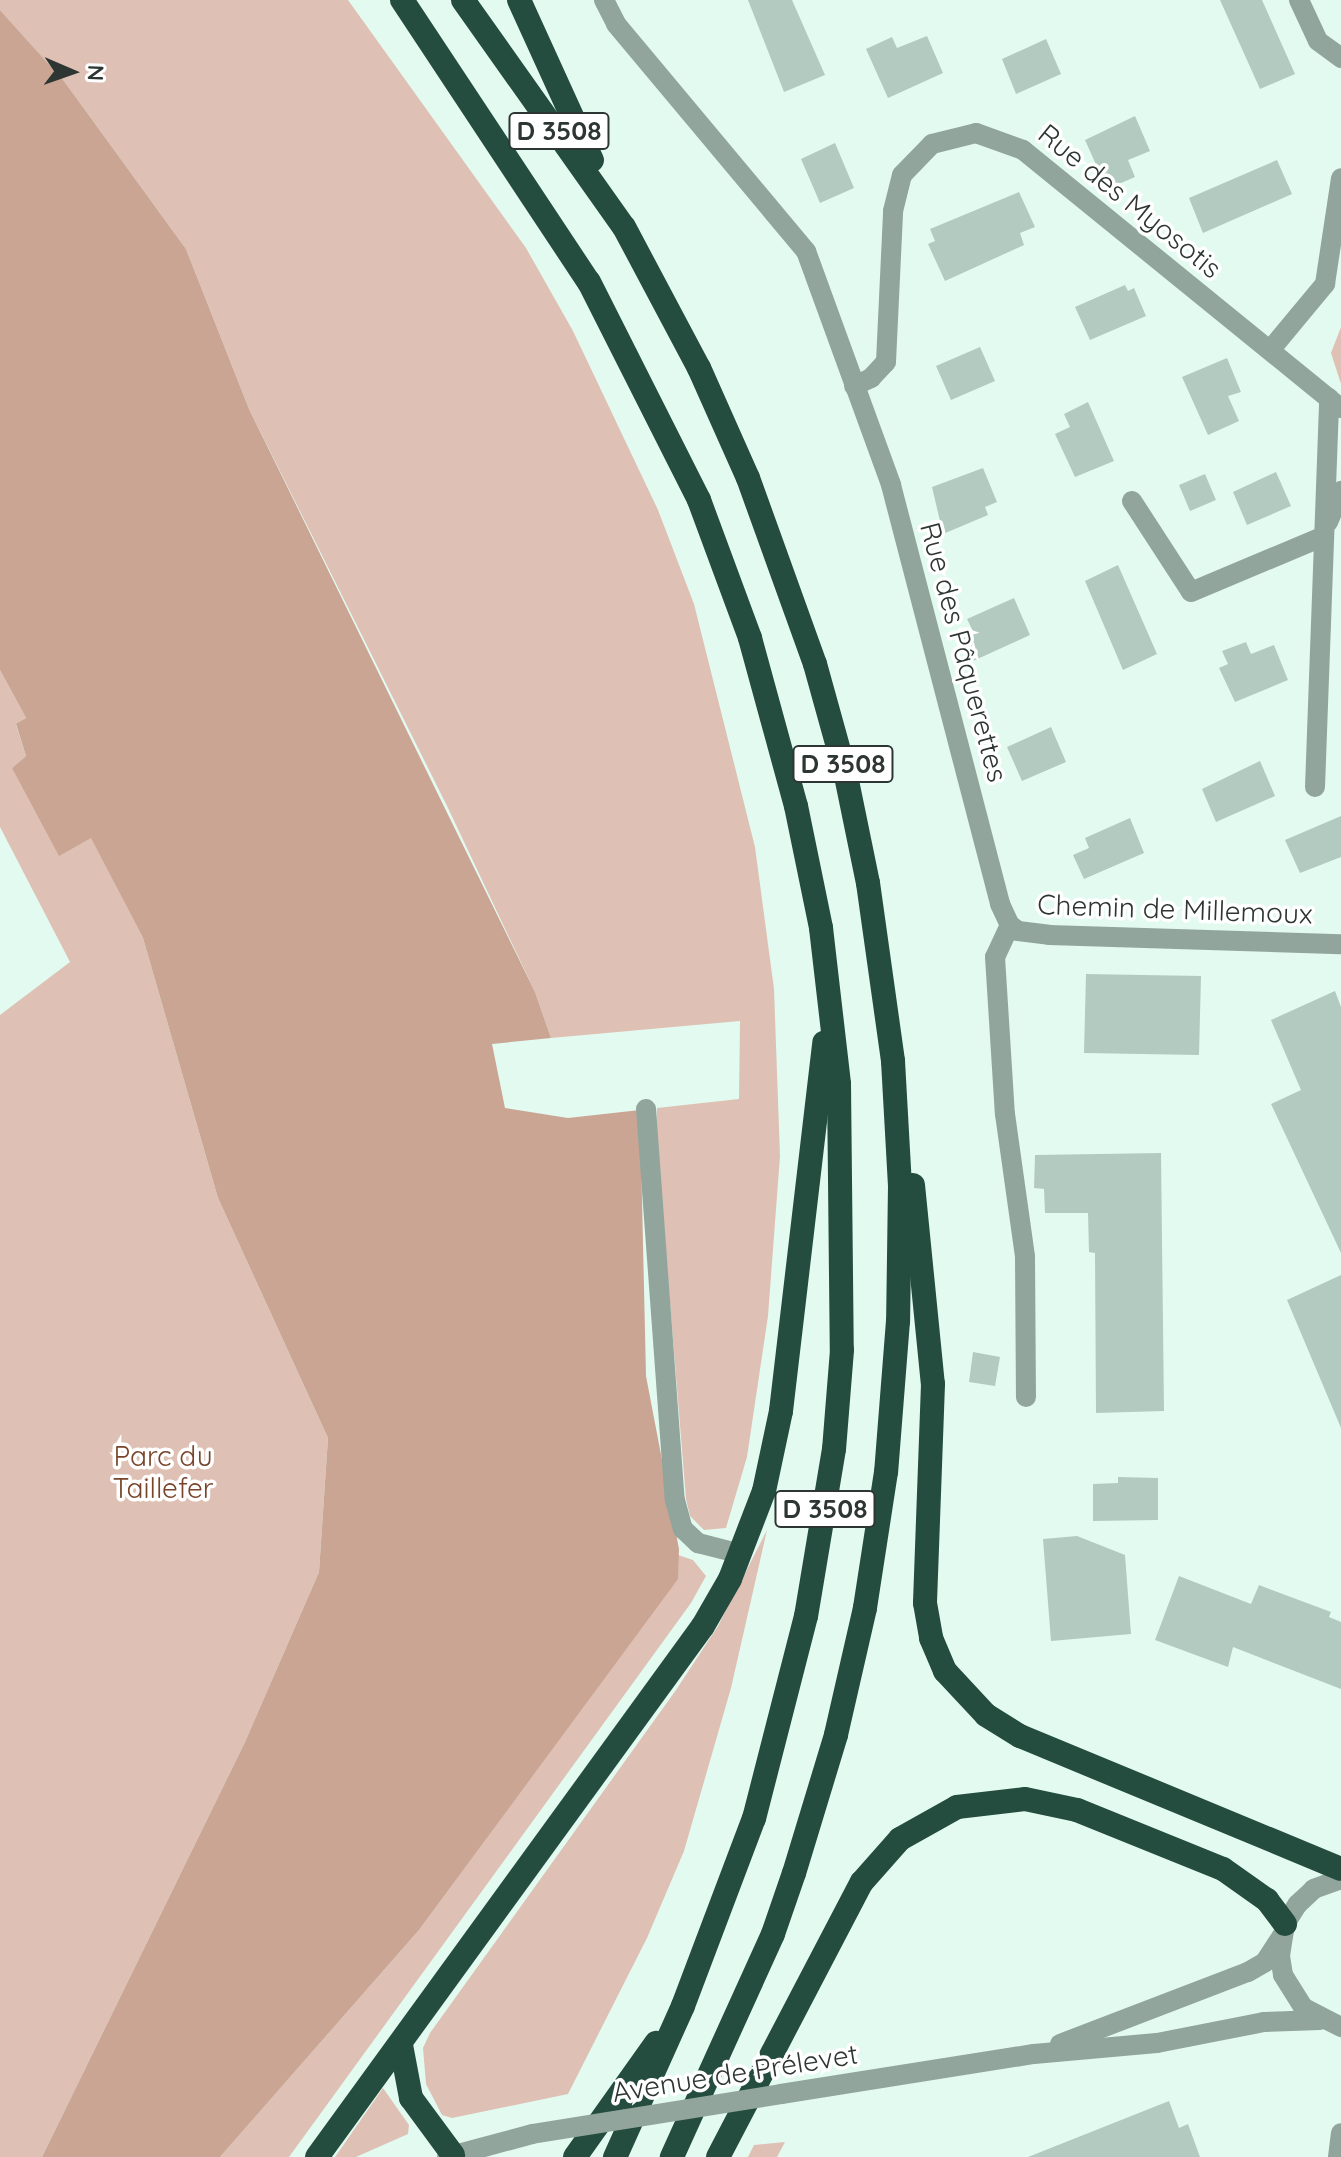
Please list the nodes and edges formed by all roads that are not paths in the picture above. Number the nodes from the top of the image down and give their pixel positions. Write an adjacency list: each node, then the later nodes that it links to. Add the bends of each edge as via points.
1 (396, 0): 7 (highway)
2 (402, 0): 7 (highway, D 3508)
3 (463, 0): 10 (highway, D 3508)
4 (519, 0): 10 (highway)
5 (604, 0): 13 (street, Rue des Pâquerettes, via 616,24 806,251)
6 (1299, 0): 8 (street, via 1318,41)
7 (436, 50): 21 (highway, D 3508, via 589,282 699,500 745,625 781,747 809,863)
8 (1341, 58)
9 (1341, 178): 11 (street)
10 (624, 227): 22 (highway, D 3508, via 727,427 815,664 860,835)
11 (1333, 285): 12 (street)
12 (1271, 349): 13 (street, Rue des Myosotis, via 1023,150 993,135 959,134 926,147 902,175 893,211 886,362); 14 (street, Rue des Myosotis)
13 (854, 386): 19 (street, Rue des Pâquerettes, via 891,485 1000,904)
14 (1335, 403): 17 (street)
15 (1341, 491): 17 (street)
16 (1132, 501): 17 (street, via 1191,592)
17 (1322, 537): 18 (street)
18 (1315, 787)
19 (1010, 925): 20 (street, Chemin de Millemoux, via 1049,935); 24 (street, via 995,957 1004,1103 1025,1257)
20 (1341, 944)
21 (830, 992): 25 (highway, via 797,1310 769,1469); 29 (highway, D 3508, via 845,1233 842,1350 823,1523 792,1680 754,1818)
22 (893, 1061): 26 (highway, via 928,1308 932,1448 925,1603 931,1638 945,1671 986,1715 1020,1736); 31 (highway, D 3508, via 900,1185 898,1321 876,1543 853,1666 815,1809 773,1934)
23 (646, 1109): 25 (street, via 675,1500 683,1529 698,1543)
24 (1026, 1397)
25 (741, 1554): 33 (highway, via 703,1626)
26 (1341, 1869)
27 (1341, 1879): 28 (street, Avenue de Prélevet, via 1314,1889)
28 (1284, 1930): 30 (street, via 1283,1975 1298,2001); 34 (street, Avenue de Prélevet, via 1265,1962 1248,1972); 42 (highway, via 1267,1900 1223,1869 1077,1810 1025,1799 957,1807 900,1839 862,1882)
29 (683, 2006): 38 (highway); 39 (highway, D 3508)
30 (1320, 2020): 32 (street); 34 (street, Avenue de Prélevet, via 1264,2022 1157,2043)
31 (733, 2025): 40 (highway, D 3508); 41 (highway)
32 (1341, 2027)
33 (401, 2045): 36 (highway, via 411,2098); 37 (highway)
34 (1034, 2054): 36 (street, Avenue de Prélevet, bridge, via 532,2134)
35 (1341, 2133): 43 (street)
36 (450, 2156)
37 (317, 2157)
38 (575, 2157)
39 (615, 2157)
40 (663, 2157)
41 (672, 2157)
42 (718, 2157)
43 (1338, 2157)

